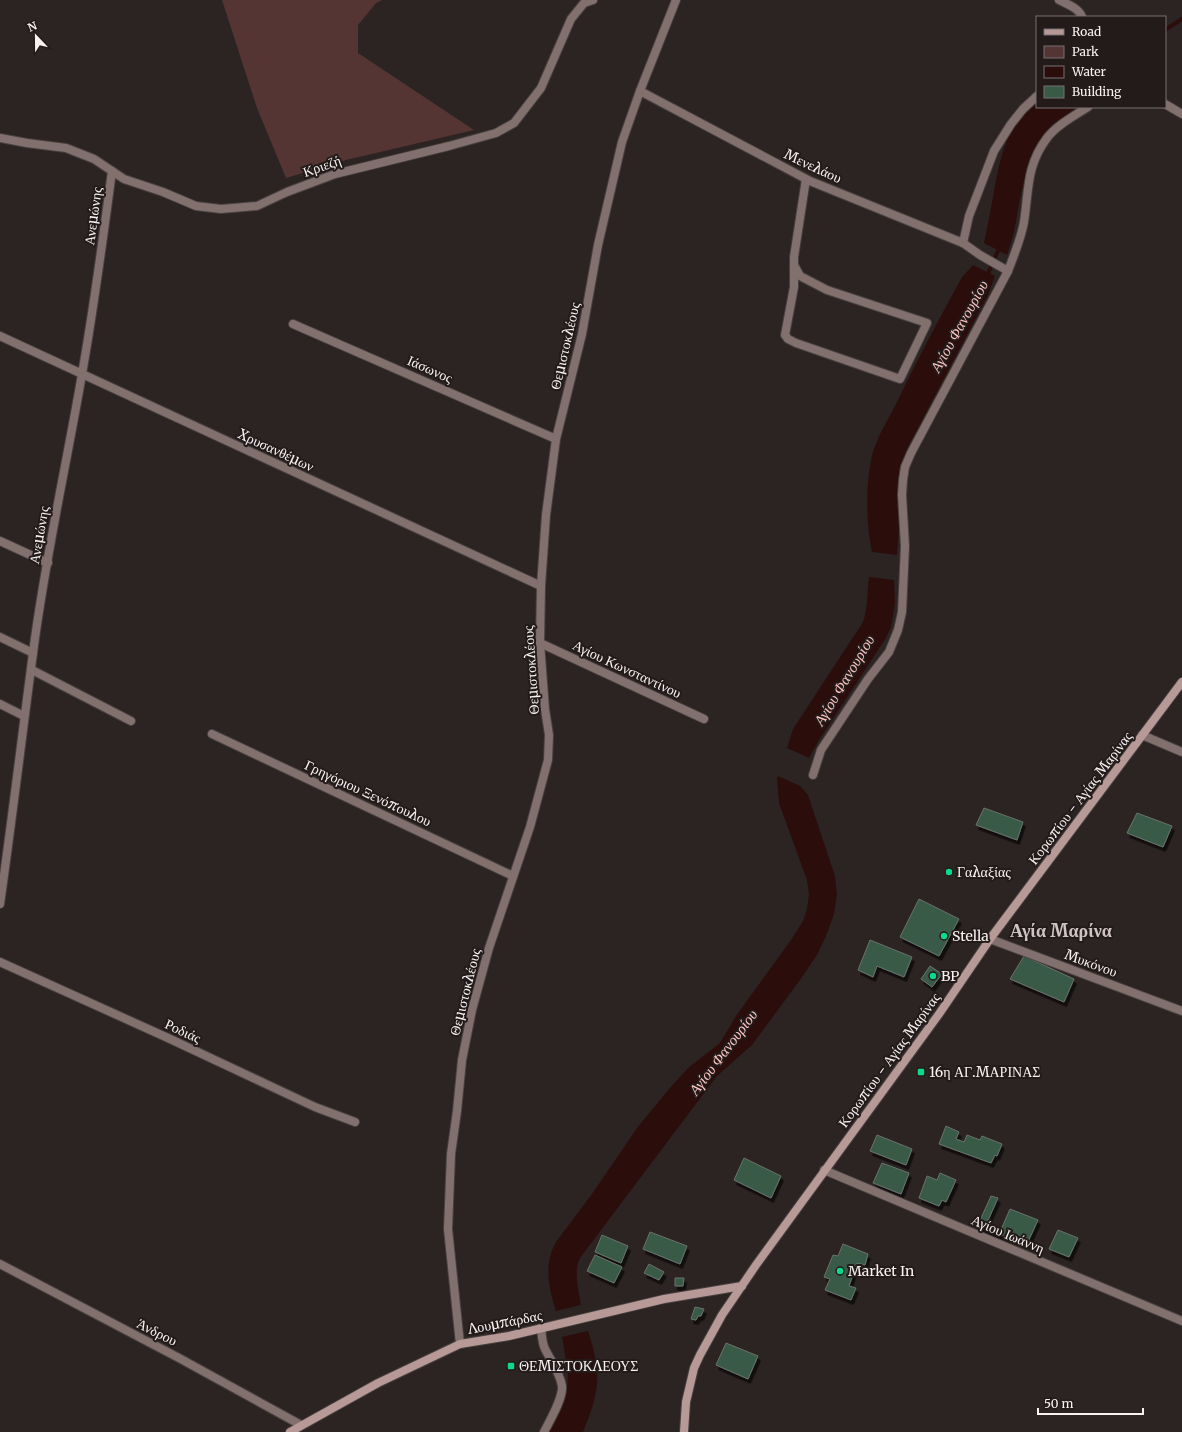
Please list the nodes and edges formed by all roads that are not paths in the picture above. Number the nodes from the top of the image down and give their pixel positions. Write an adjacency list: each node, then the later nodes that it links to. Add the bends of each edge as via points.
1 (593, 0): 11 (street, Κριεζή, via 584,3 571,19 541,88 514,123 496,133 335,174 257,206 221,210 196,206)
2 (676, 0): 5 (street, Θεμιστοκλέους)
3 (1059, 0): 4 (street, via 1074,8)
4 (1082, 16)
5 (640, 91): 12 (street, Μενελάου); 19 (street, Θεμιστοκλέους, via 622,142 598,245 582,334)
6 (1036, 97): 13 (street, via 1011,124 994,151 969,216)
7 (1166, 105): 9 (street)
8 (1086, 108): 15 (street, via 1059,126 1047,138 1035,158 1027,190 1024,222)
9 (1182, 114)
10 (0, 138): 11 (street, Κριεζή, via 66,148 94,159)
11 (112, 172): 18 (street, Ανεμώνης)
12 (806, 179): 13 (street, Μενελάου); 14 (street)
13 (963, 243): 15 (street, Μενελάου)
14 (794, 265): 14 (street, via 794,286 785,335 788,339 900,379 928,323 827,290 800,276)
15 (1008, 272): 35 (street, via 905,467 902,495 905,553 902,612 898,630 889,652 821,750)
16 (293, 324): 19 (street, Ιάσωνος)
17 (0, 336): 18 (street, Χρυσανθέμων)
18 (82, 374): 21 (street, Ανεμώνης); 22 (street, Χρυσανθέμων)
19 (556, 439): 22 (street, Θεμιστοκλέους, via 546,515)
20 (0, 541): 21 (street)
21 (48, 563): 25 (street, Ανεμώνης)
22 (541, 586): 24 (street, Θεμιστοκλέους)
23 (0, 637): 25 (street)
24 (540, 643): 30 (street, Αγίου Κωνσταντίνου); 36 (street, Θεμιστοκλέους, via 549,736 548,760 530,828)
25 (33, 653): 26 (street, Ανεμώνης)
26 (32, 670): 29 (street, Ανεμώνης); 31 (street)
27 (1182, 682): 33 (main road, Κορωπίου - Αγίας Μαρίνας)
28 (0, 704): 29 (street)
29 (24, 716): 37 (street, Ανεμώνης)
30 (704, 718)
31 (131, 721)
32 (212, 734): 36 (street, Γρηγόριου Ξενόπουλου)
33 (1142, 735): 34 (street); 38 (main road, Κορωπίου - Αγίας Μαρίνας)
34 (1182, 752)
35 (813, 775)
36 (513, 876): 47 (street, Θεμιστοκλέους, via 472,1010 462,1060 451,1154 448,1229)
37 (0, 904)
38 (990, 939): 40 (street, Μυκόνου); 42 (main road, Κορωπίου - Αγίας Μαρίνας, via 939,1014)
39 (0, 962): 41 (street, Ροδιάς, via 315,1107)
40 (1182, 1011)
41 (355, 1122)
42 (824, 1170): 44 (main road, Κορωπίου - Αγίας Μαρίνας); 45 (street, Αγίου Ιωάννη)
43 (0, 1264): 48 (street, Άνδρου)
44 (742, 1286): 46 (main road, Λουμπάρδας, via 664,1299); 51 (main road, Κορωπίου - Αγίας Μαρίνας, via 722,1315 694,1368 686,1402)
45 (1182, 1321)
46 (541, 1328): 47 (main road, Λουμπάρδας); 50 (street, via 545,1348 562,1387 560,1398)
47 (460, 1344): 48 (main road, Λουμπάρδας, via 378,1383)
48 (301, 1425): 49 (main road, Λουμπάρδας)
49 (290, 1432)
50 (544, 1432)
51 (684, 1432)

